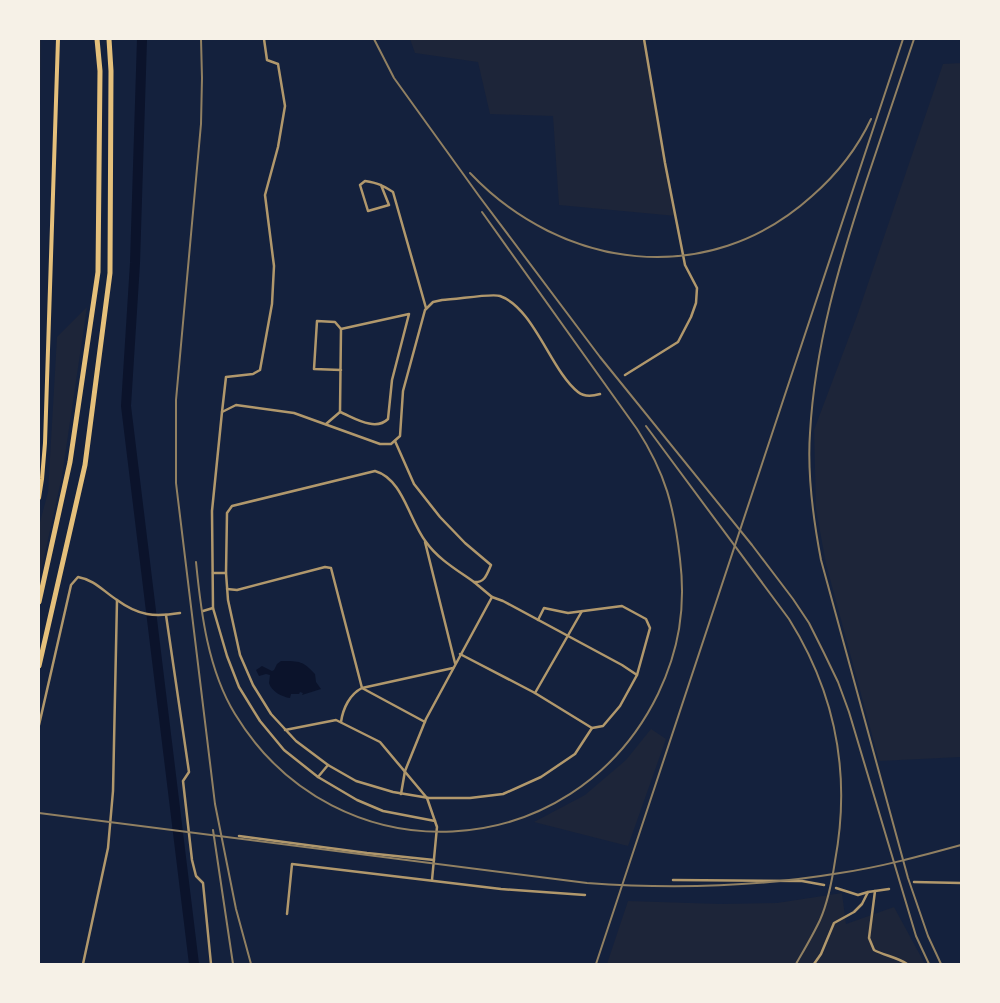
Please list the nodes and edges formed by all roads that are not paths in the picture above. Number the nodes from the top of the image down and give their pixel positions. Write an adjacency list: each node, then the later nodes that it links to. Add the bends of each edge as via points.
1 (58, 39): 16 (main road, via 45,443)
2 (97, 39): 24 (highway, via 100,71 98,272 70,462)
3 (109, 39): 33 (highway, via 110,273 85,464)
4 (264, 39): 12 (street, via 267,60 278,64 285,106 265,195 274,266 272,304 260,370 226,377)
5 (644, 39): 10 (street, via 685,265 697,288 696,303 678,342)
6 (381, 185): 6 (street, via 365,181 360,185 368,211 389,205); 7 (street, via 393,192)
7 (426, 308): 11 (street, via 442,300 499,296 517,307 578,392 587,396); 15 (street, via 403,391 400,436)
8 (341, 329): 9 (street); 9 (street, via 335,322 317,322 314,369); 13 (street, via 409,314 392,380 388,419 378,424 368,423)
9 (340, 370): 13 (street)
10 (625, 376)
11 (600, 394)
12 (222, 412): 14 (street, via 236,405 294,413); 18 (street, via 212,510)
13 (340, 412): 14 (street)
14 (326, 424): 15 (street, via 380,444)
15 (395, 441): 20 (street, via 414,484 440,517 491,565 484,580)
16 (39, 498)
17 (425, 541): 19 (street, via 393,481 384,473 375,471 232,506 227,513); 20 (street, via 440,557); 34 (street)
18 (213, 573): 19 (street); 25 (street)
19 (226, 574): 21 (street)
20 (474, 582): 22 (street)
21 (227, 589): 36 (street, via 237,590 325,566 332,568); 42 (street, via 240,655 271,714)
22 (492, 597): 30 (street); 32 (street)
23 (117, 600): 29 (street, via 142,614); 40 (street, via 87,578 78,576 71,585); 62 (street, via 113,791 108,848)
24 (39, 602)
25 (213, 608): 26 (street); 45 (street, via 239,687 254,713 284,750)
26 (202, 611)
27 (582, 611): 30 (street, via 544,608); 31 (street); 35 (street, via 622,606 646,619 650,628)
28 (180, 613): 29 (street)
29 (166, 615): 63 (street, via 189,772 183,780 192,860 196,876 203,883)
30 (538, 621): 31 (street)
31 (567, 636): 35 (street); 37 (street)
32 (460, 654): 34 (street); 37 (street)
33 (39, 666)
34 (454, 666): 36 (street); 39 (street)
35 (637, 675): 41 (street, via 620,706 603,726)
36 (362, 688): 38 (street, via 353,692); 39 (street)
37 (535, 693): 41 (street)
38 (341, 722): 42 (street, via 336,720); 44 (street, via 380,742)
39 (424, 722): 44 (street)
40 (39, 725)
41 (592, 728): 47 (street, via 575,754 541,777 503,794)
42 (285, 730): 43 (street)
43 (328, 765): 45 (street); 46 (street, via 356,781)
44 (405, 771): 46 (street); 47 (street)
45 (318, 777): 48 (street, via 357,800 382,810)
46 (401, 794): 47 (street)
47 (427, 798): 48 (street)
48 (435, 821): 50 (street)
49 (239, 836): 50 (street)
50 (434, 860): 51 (street)
51 (432, 880): 60 (street); 61 (street, via 292,864)
52 (673, 880): 55 (street, via 802,881)
53 (914, 882): 54 (street)
54 (961, 883)
55 (824, 885)
56 (836, 888): 59 (street, via 858,895)
57 (889, 890): 58 (street)
58 (875, 891): 59 (street); 65 (street, via 869,938 874,950)
59 (868, 892): 64 (street, via 854,912 834,923)
60 (585, 895)
61 (287, 914)
62 (83, 964)
63 (212, 964)
64 (814, 964)
65 (907, 964)

